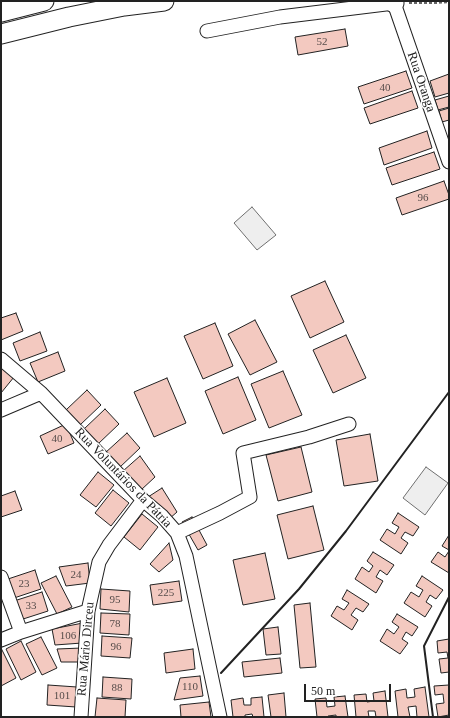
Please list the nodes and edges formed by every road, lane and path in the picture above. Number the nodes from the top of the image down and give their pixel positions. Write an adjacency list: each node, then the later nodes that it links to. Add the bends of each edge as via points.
1 (44, 1): 5 (highway)
2 (164, 1): 7 (highway, via 69,17)
3 (393, 2): 4 (path); 6 (street, via 280,17); 8 (street, Rua Oranga)
4 (449, 2)
5 (1, 12)
6 (207, 31)
7 (1, 34)
8 (448, 158)
9 (1, 359): 10 (street, Rua Voluntários da Pátria)
10 (41, 393): 11 (street); 13 (street, Rua Voluntários da Pátria)
11 (1, 410)
12 (349, 424): 14 (street, via 243,453 250,498)
13 (143, 500): 14 (street, Rua Voluntários da Pátria); 16 (street, Rua Mário Dirceu, via 99,562)
14 (177, 533): 20 (street, Rua Voluntários da Pátria, via 186,556)
15 (1, 577): 17 (street)
16 (88, 611): 17 (street); 19 (street, Rua Mário Dirceu)
17 (21, 632): 18 (street)
18 (1, 640)
19 (81, 717)
20 (220, 717)

